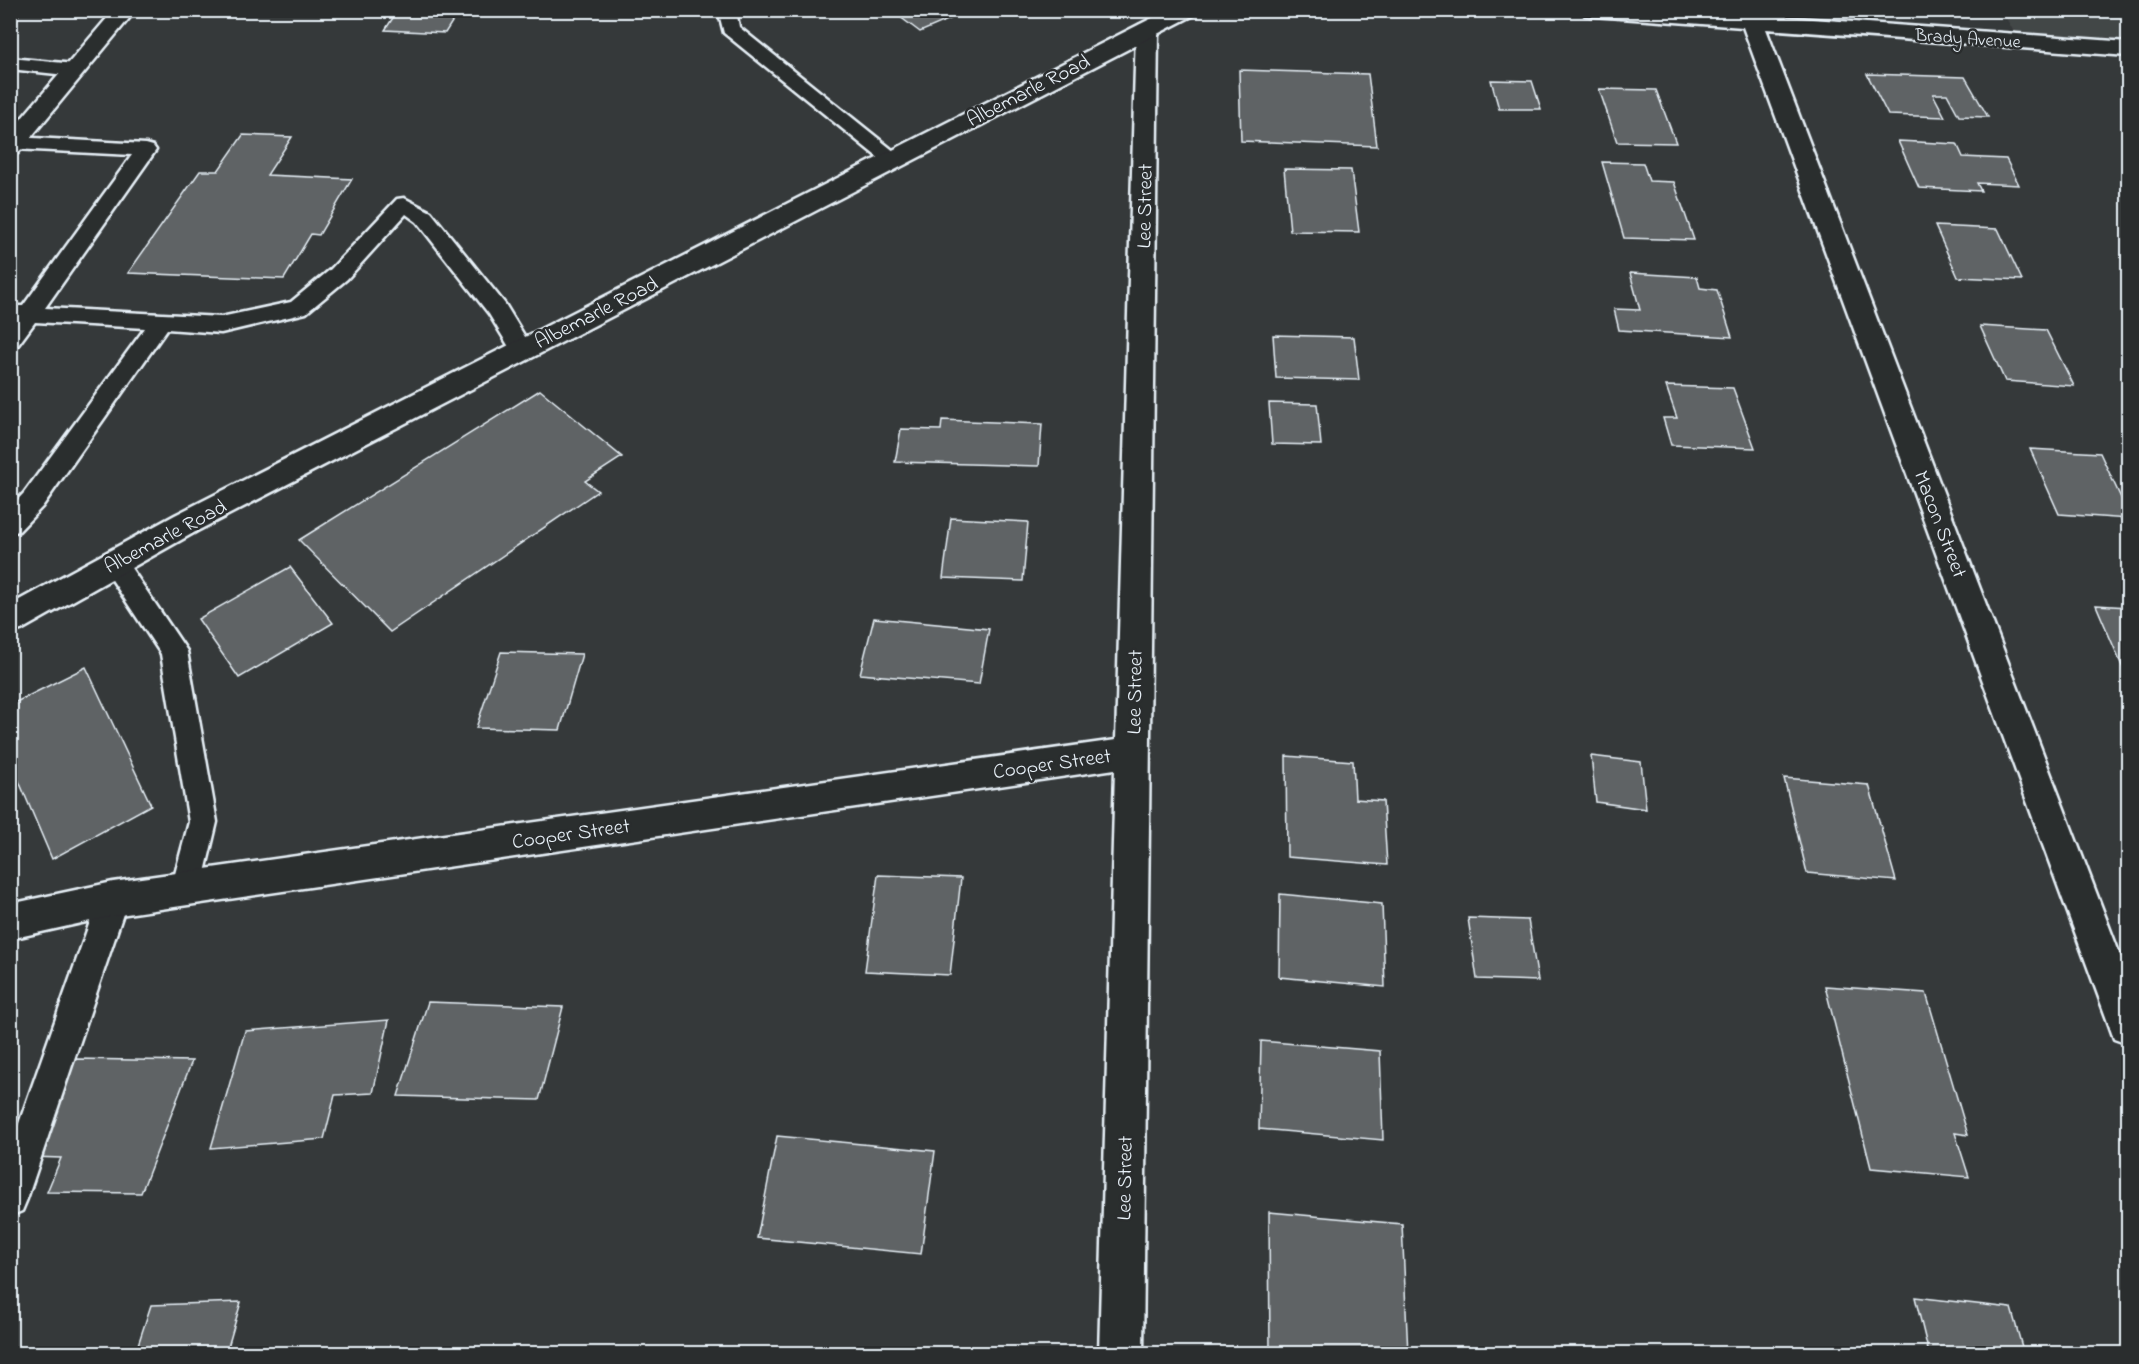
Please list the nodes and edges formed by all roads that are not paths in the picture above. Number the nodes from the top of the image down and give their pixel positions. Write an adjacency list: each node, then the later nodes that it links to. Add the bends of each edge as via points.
1 (126, 10): 10 (street)
2 (727, 10): 12 (lane, via 730,29)
3 (1186, 10): 7 (street, Albemarle Road)
4 (1593, 10): 5 (street, Brady Avenue)
5 (1712, 15): 6 (street, Brady Avenue)
6 (1753, 24): 8 (street, Brady Avenue); 24 (street, Macon Street)
7 (1147, 30): 12 (street, Albemarle Road); 20 (street, Lee Street)
8 (2128, 49)
9 (10, 63): 10 (lane)
10 (75, 70): 11 (street)
11 (12, 145): 13 (lane, via 146,150)
12 (892, 160): 16 (street, Albemarle Road)
13 (20, 313): 14 (lane); 15 (lane)
14 (161, 321): 16 (lane, via 221,325 298,308 339,274 404,204 424,217 497,309); 17 (lane, via 33,500)
15 (10, 340)
16 (522, 350): 18 (street, Albemarle Road)
17 (10, 524)
18 (114, 563): 19 (street, Albemarle Road); 21 (lane, via 174,651 203,822)
19 (10, 621)
20 (1133, 752): 21 (street, Cooper Street); 26 (street, Lee Street)
21 (186, 889): 22 (street, Cooper Street)
22 (113, 899): 23 (street, Cooper Street); 25 (lane)
23 (10, 922)
24 (2128, 1025)
25 (10, 1198)
26 (1121, 1353)

